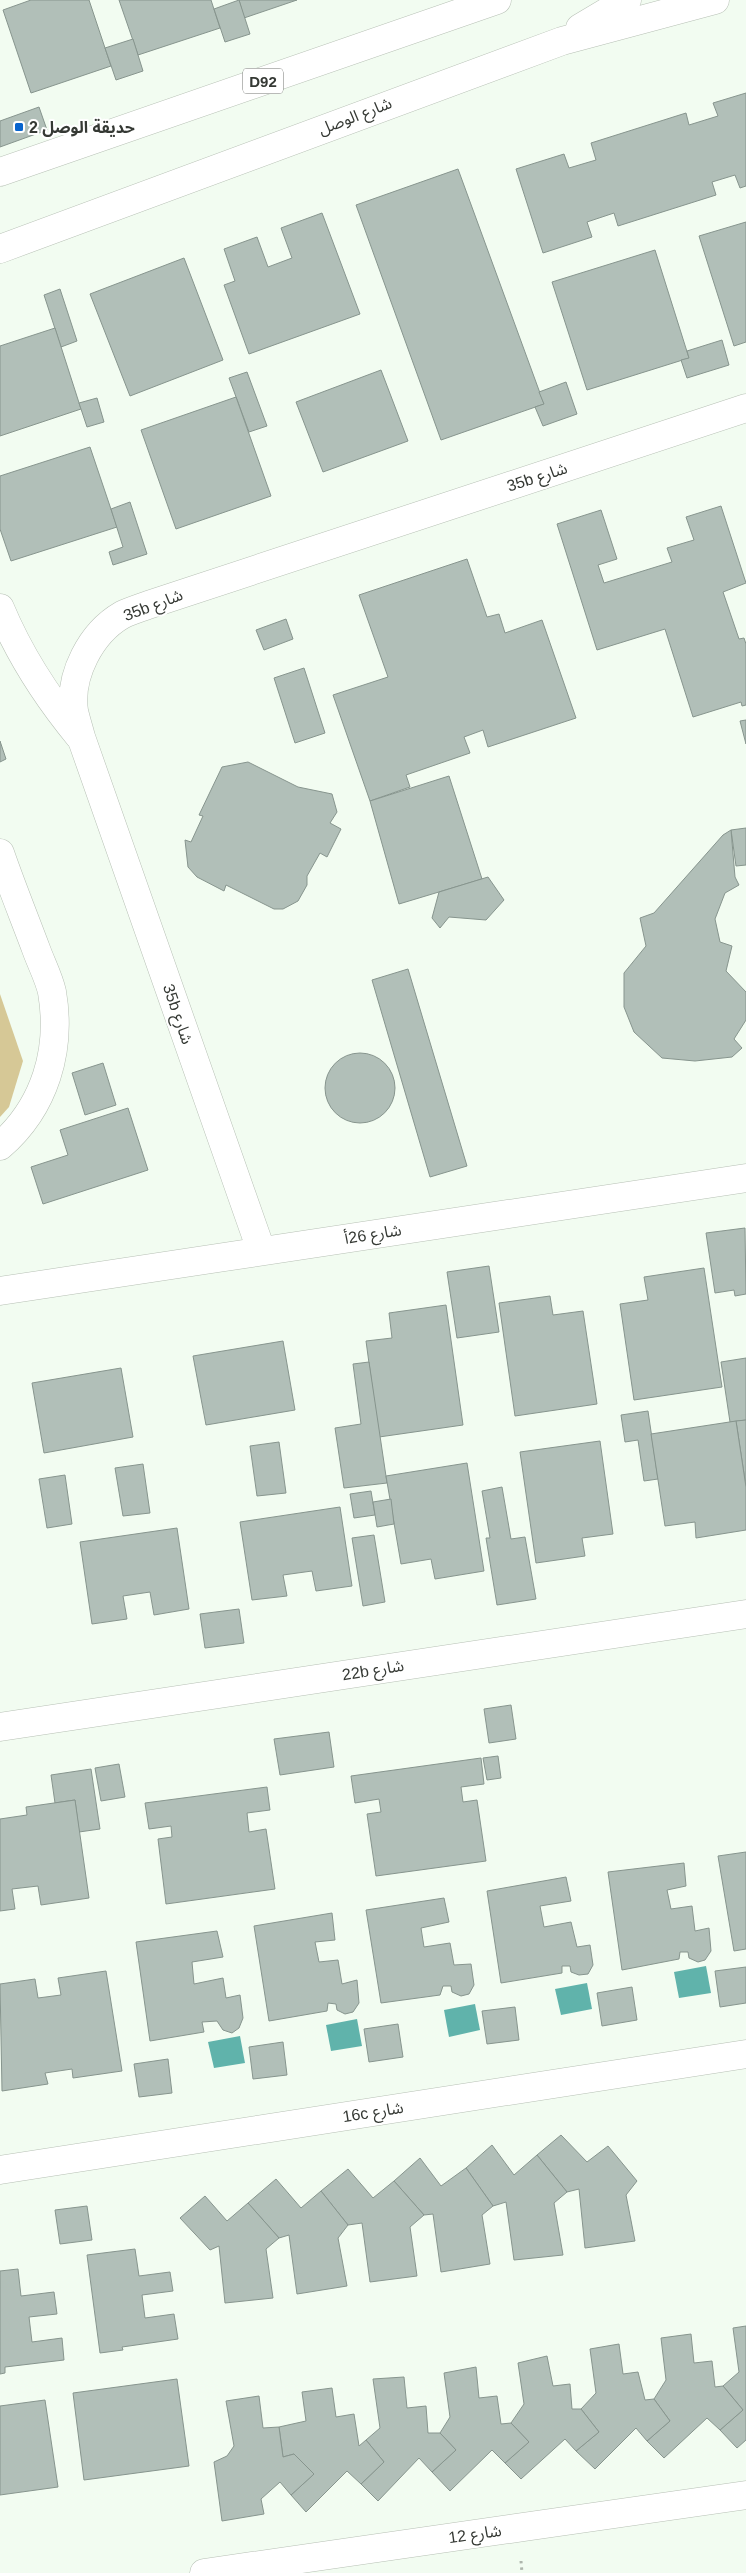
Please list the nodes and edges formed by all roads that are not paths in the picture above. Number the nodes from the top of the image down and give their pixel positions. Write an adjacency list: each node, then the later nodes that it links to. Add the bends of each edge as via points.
1 (497, 0): 5 (street, D92)
2 (627, 0): 4 (street)
3 (715, 0): 4 (street, شارع الوصل)
4 (562, 40): 6 (street, شارع الوصل)
5 (0, 172)
6 (0, 250)
7 (746, 408): 9 (street, 35b شارع, via 122,615 100,633 84,656 76,682 74,710)
8 (0, 608): 9 (street, via 33,675)
9 (81, 737): 13 (street, 35b شارع)
10 (0, 853): 11 (street, via 51,990 56,1028 51,1065 38,1101 16,1132)
11 (0, 1146)
12 (746, 1178): 13 (street, شارع 26أ)
13 (261, 1250): 14 (street, شارع 26أ)
14 (0, 1291)
15 (746, 1614): 16 (street, 22b شارع)
16 (0, 1727)
17 (746, 2054): 18 (street, 16c شارع)
18 (0, 2170)
19 (746, 2495): 20 (street, شارع 12)
20 (204, 2573)

